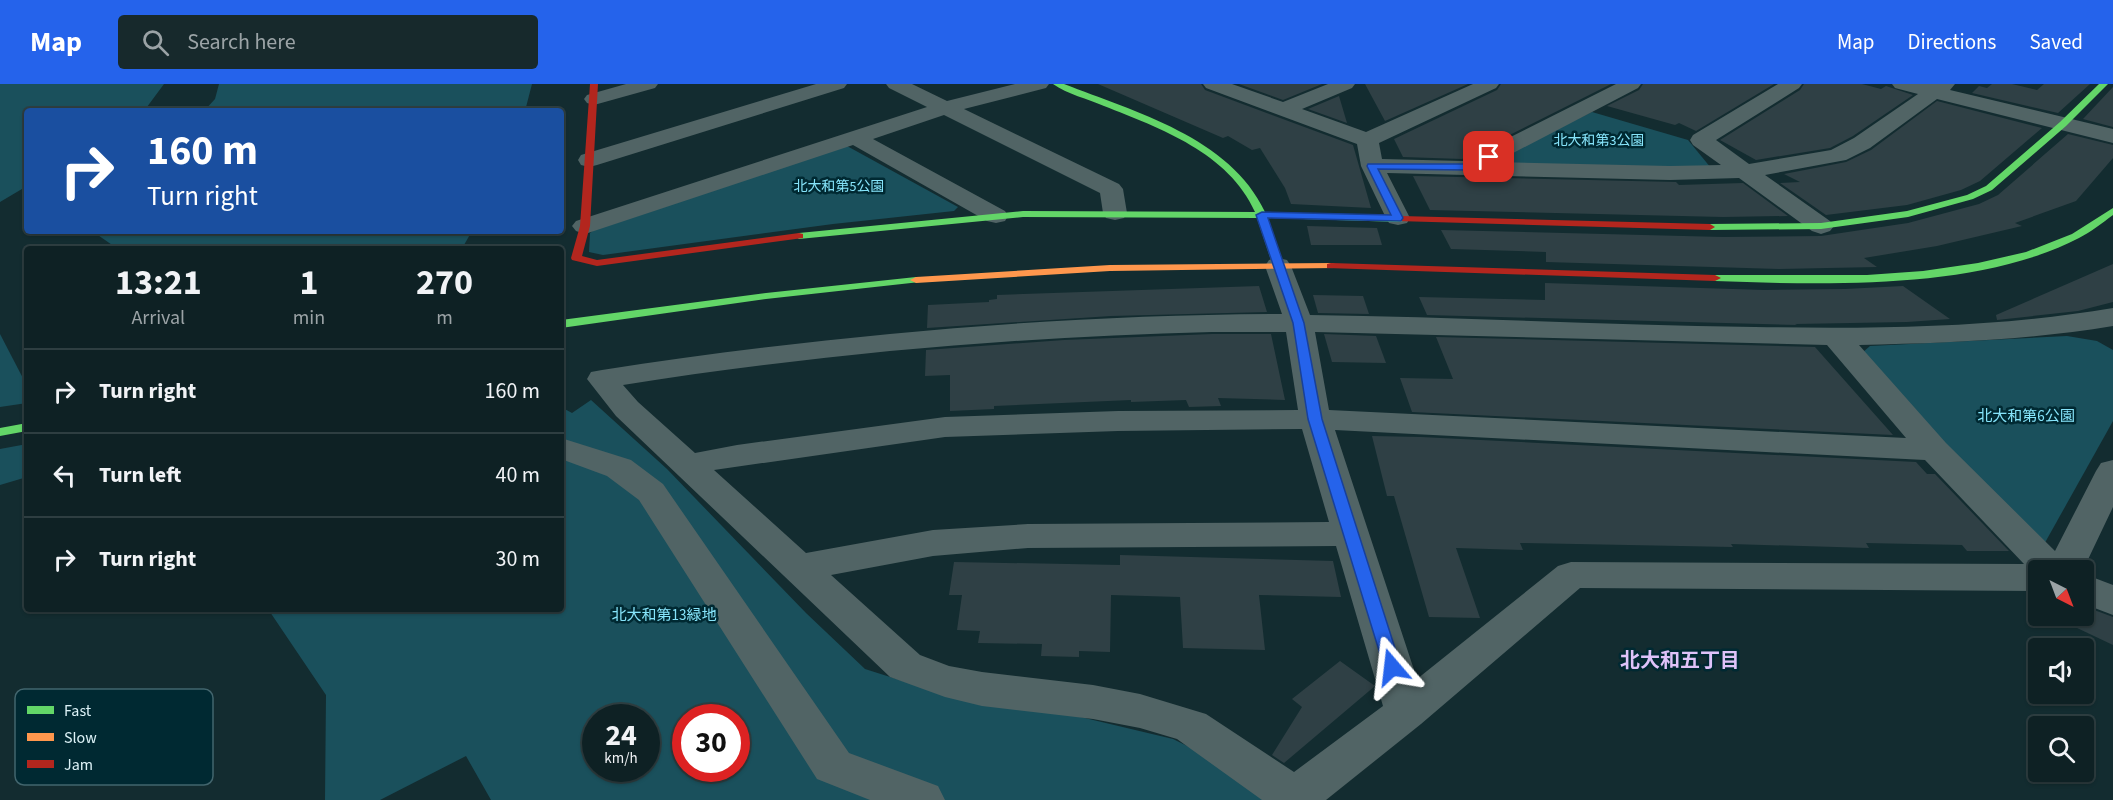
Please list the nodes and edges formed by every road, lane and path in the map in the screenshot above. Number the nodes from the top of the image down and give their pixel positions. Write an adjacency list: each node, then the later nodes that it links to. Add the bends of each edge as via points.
1 (648, 84): 14 (street)
2 (837, 84): 21 (street)
3 (896, 84): 15 (street)
4 (1039, 84): 15 (street)
5 (1057, 84): 27 (street, via 1214,156 1244,183)
6 (1213, 84): 16 (street)
7 (1345, 84): 16 (street)
8 (1490, 84): 20 (street)
9 (1631, 84): 23 (street)
10 (1792, 84): 24 (street, via 1701,140)
11 (1902, 84): 13 (street)
12 (2104, 84): 17 (street)
13 (1940, 88): 17 (street); 24 (street, via 1839,155)
14 (594, 92): 21 (street)
15 (948, 107): 19 (street); 26 (street, via 1111,189)
16 (1283, 110): 20 (street)
17 (2063, 124): 18 (street); 31 (street, via 2005,177 1970,197 1908,214)
18 (2113, 136)
19 (856, 138): 28 (street); 30 (street)
20 (1367, 140): 22 (street)
21 (589, 160): 30 (street)
22 (1372, 166): 23 (street); 29 (street)
23 (1469, 167): 24 (street, via 1670,173)
24 (1745, 171): 31 (street)
25 (2113, 212): 32 (street, via 2093,227 2033,253 1935,273 1866,279)
26 (1115, 213): 27 (street); 28 (street)
27 (1262, 215): 29 (street); 32 (street)
28 (996, 216): 30 (street, via 847,230 597,263 576,258)
29 (1398, 218): 31 (street, via 1712,227)
30 (585, 226)
31 (1821, 226)
32 (1278, 266): 34 (street); 35 (street, via 1110,268 917,280 719,301)
33 (2113, 317): 36 (street)
34 (1299, 323): 37 (street); 39 (street); 44 (street, via 1064,327 969,333 848,343 602,379 627,409)
35 (564, 324)
36 (2079, 324): 37 (street, via 1988,332); 38 (street)
37 (1836, 337): 43 (street)
38 (2113, 342)
39 (1315, 419): 43 (street); 44 (street, via 945,427 737,454); 46 (street)
40 (24, 428): 41 (street)
41 (0, 432)
42 (564, 449): 54 (street, via 619,468 651,492 833,766)
43 (1934, 450): 47 (street)
44 (687, 465): 49 (street)
45 (2113, 471): 48 (street)
46 (1351, 534): 49 (street, via 1028,536 933,543); 53 (street)
47 (2042, 560)
48 (2069, 560)
49 (798, 568): 53 (street, via 905,666 982,689 1140,711 1191,726 1295,798)
50 (2028, 578): 53 (street, via 1571,575)
51 (2094, 592): 52 (street)
52 (2113, 601)
53 (1406, 712)
54 (922, 800)

